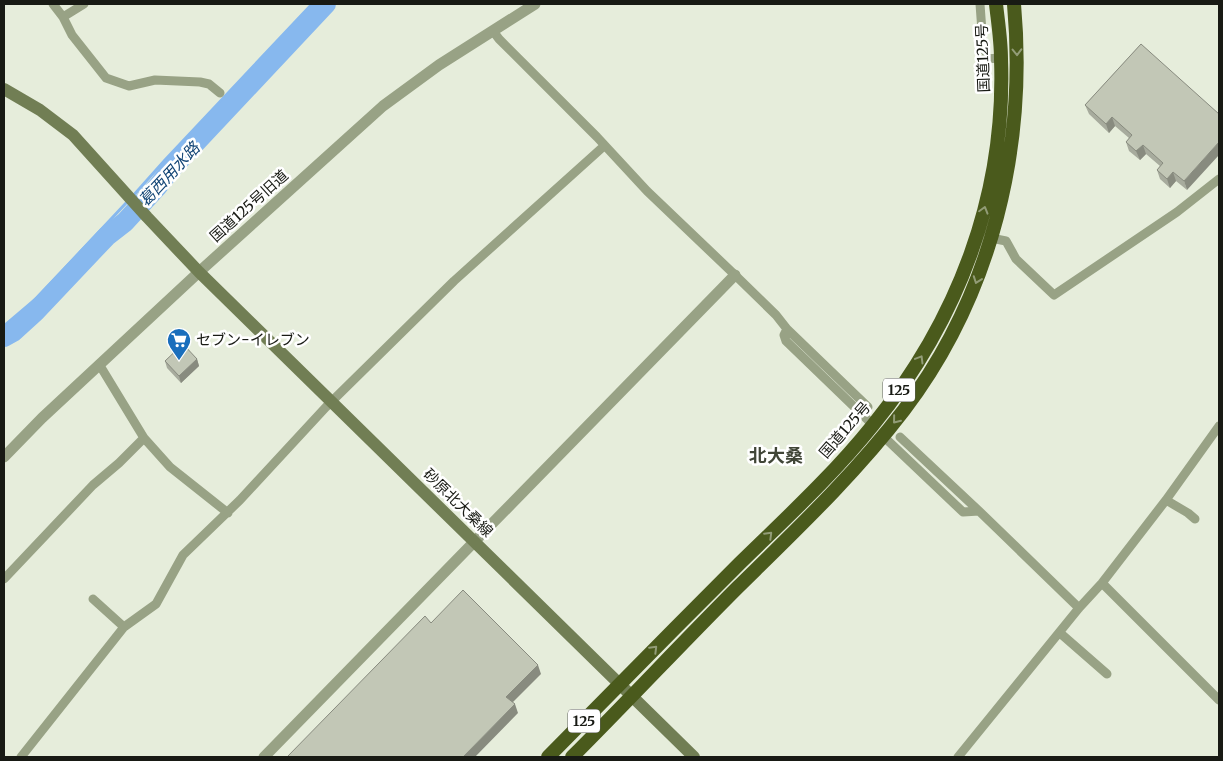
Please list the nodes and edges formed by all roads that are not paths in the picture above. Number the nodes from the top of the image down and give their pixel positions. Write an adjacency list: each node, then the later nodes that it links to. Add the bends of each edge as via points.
1 (53, 4): 7 (street)
2 (84, 4): 7 (street)
3 (535, 4): 8 (street, 国道125号旧道)
4 (980, 4): 9 (street, via 984,59)
5 (996, 4): 9 (highway, 国道125号 / 125)
6 (1014, 4): 14 (highway, 125, one-way to 14, via 1018,78 1015,114 1004,192)
7 (63, 17): 11 (street, via 72,35 106,78 129,86 155,80 200,82 209,84)
8 (493, 30): 12 (street); 15 (street, 国道125号旧道, via 383,106)
9 (1001, 58): 21 (highway, 国道125号 / 125, one-way to 9, via 916,367 940,325 974,246 996,150)
10 (4, 89): 15 (main road, 砂原北大桑線, via 73,135)
11 (220, 93)
12 (604, 146): 16 (street, via 647,192); 19 (street, via 454,280)
13 (1219, 179): 14 (street, via 1177,212 1054,295 1016,259 1006,241)
14 (991, 238): 23 (highway, 125, one-way to 23, via 972,292 953,332 905,408)
15 (199, 272): 18 (street, 国道125号旧道); 19 (main road, 砂原北大桑線)
16 (735, 275): 17 (street); 31 (street)
17 (787, 328): 20 (street); 21 (street, via 786,342)
18 (99, 364): 24 (street); 26 (street, 国道125号旧道)
19 (331, 402): 29 (street); 31 (main road, 砂原北大桑線)
20 (868, 407)
21 (873, 425): 39 (highway, 国道125号 / 125, one-way to 21, via 810,494)
22 (1219, 426): 27 (street)
23 (883, 436): 28 (street, via 963,512); 40 (highway, 125, via 789,537)
24 (144, 438): 29 (street, via 170,468); 32 (street, via 93,485)
25 (900, 438): 28 (street)
26 (4, 457)
27 (1166, 500): 30 (street); 33 (street)
28 (979, 511): 35 (street)
29 (228, 513): 36 (street, via 183,555 156,604)
30 (1195, 519)
31 (474, 541): 39 (main road, 砂原北大桑線); 43 (street)
32 (4, 579)
33 (1102, 583): 35 (street); 41 (street)
34 (93, 599): 36 (street)
35 (1079, 608): 37 (street)
36 (124, 627): 42 (street)
37 (1060, 632): 38 (street); 47 (street)
38 (1107, 674)
39 (620, 684): 40 (main road, 砂原北大桑線); 44 (highway, 国道125号 / 125)
40 (632, 696): 45 (highway, 125); 46 (main road, 砂原北大桑線)
41 (1219, 700)
42 (22, 757)
43 (264, 757)
44 (548, 757)
45 (572, 757)
46 (694, 757)
47 (958, 757)

